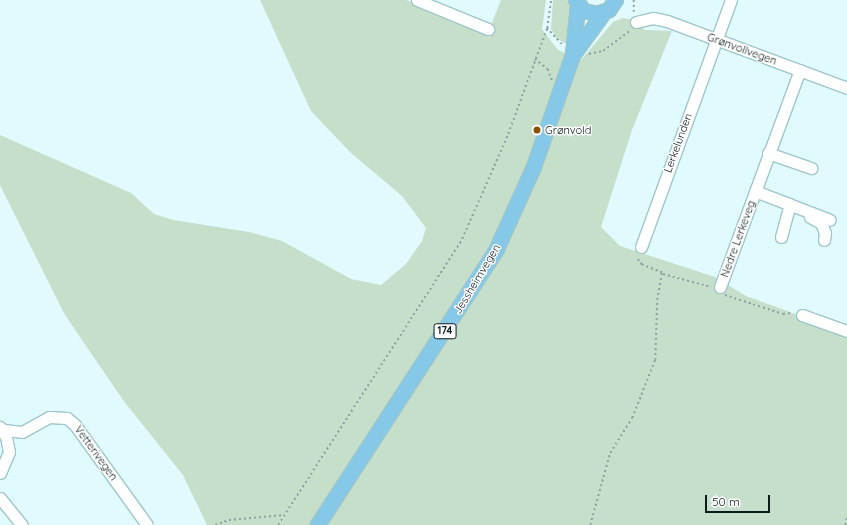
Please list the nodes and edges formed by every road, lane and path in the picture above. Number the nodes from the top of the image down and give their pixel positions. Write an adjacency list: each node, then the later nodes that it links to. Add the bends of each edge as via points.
1 (417, 0): 10 (street)
2 (551, 0): 9 (path)
3 (616, 0): 7 (main road, 174)
4 (634, 0): 8 (path)
5 (731, 0): 11 (street, Lerkelunden)
6 (577, 3): 7 (main road, 174, via 590,14); 12 (main road, Jessheimvegen / 174)
7 (604, 12): 12 (main road, Jessheimvegen / 174)
8 (636, 22): 11 (street, Grønvollvegen, via 658,18); 12 (path, via 634,27 603,52)
9 (547, 28): 12 (path, via 556,40); 13 (path)
10 (488, 29)
11 (716, 40): 14 (street, Grønvollvegen); 24 (street, Lerkelunden)
12 (575, 52): 38 (main road, Jessheimvegen / 174, via 534,167 497,249)
13 (535, 59): 15 (path, via 548,69); 32 (path, via 508,134 462,239)
14 (800, 70): 16 (street, Grønvollvegen); 17 (street, Nedre Lerkeveg)
15 (552, 82)
16 (847, 88)
17 (768, 153): 18 (street); 19 (street, Nedre Lerkeveg)
18 (811, 168)
19 (755, 191): 20 (street, Nedre Lerkeveg); 26 (street, Nedre Lerkeveg)
20 (792, 205): 21 (street, Nedre Lerkeveg); 22 (street); 23 (street, via 797,212 821,223 825,232)
21 (830, 220)
22 (781, 237)
23 (824, 240)
24 (640, 247): 25 (path, via 638,261)
25 (661, 273): 26 (path); 39 (path, via 657,300 655,360 632,418 610,453)
26 (718, 289): 27 (path, via 758,307 783,314)
27 (802, 315): 28 (street)
28 (847, 331)
29 (2, 428): 30 (street, Vetterivegen, via 9,452); 35 (street, Vetterivegen, via 22,432 49,416 67,418 75,425)
30 (0, 473)
31 (0, 498): 34 (street)
32 (284, 515): 36 (path, via 229,520); 37 (path)
33 (847, 517): 40 (path)
34 (22, 525)
35 (147, 525)
36 (215, 525)
37 (278, 525)
38 (318, 525)
39 (590, 525)
40 (845, 525)

